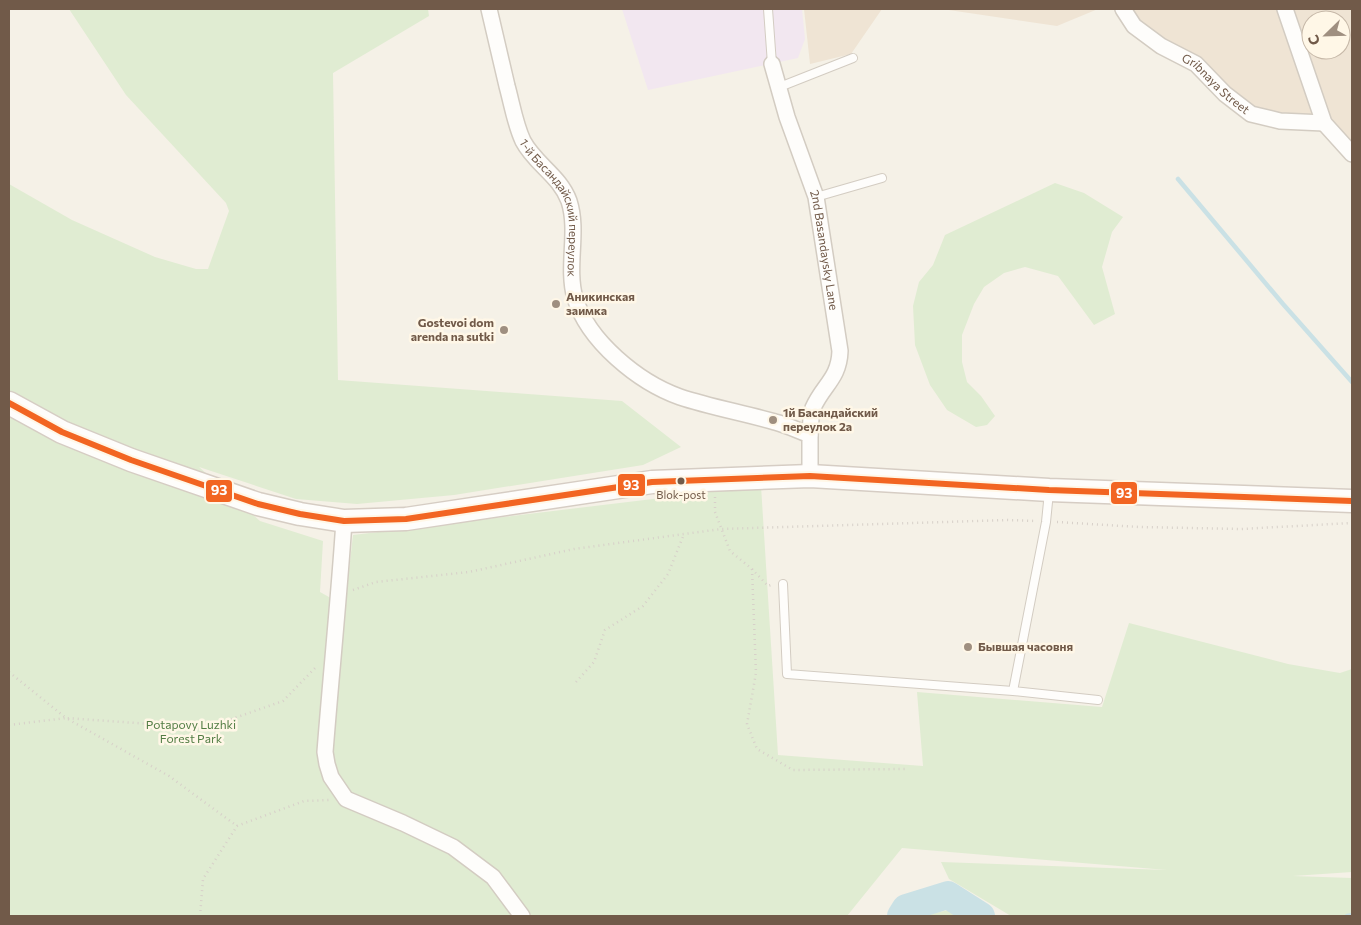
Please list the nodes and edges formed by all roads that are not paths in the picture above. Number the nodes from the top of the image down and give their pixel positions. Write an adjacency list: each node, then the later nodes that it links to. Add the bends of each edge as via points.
1 (489, 9): 13 (street, 1-й Басандайский переулок, via 523,140 560,183 568,198 573,215 572,282 581,315 593,334 620,362 678,396 777,422)
2 (768, 9): 6 (lane)
3 (1124, 9): 8 (street, Gribnaya Street, via 1134,26 1161,46 1196,64 1225,94 1251,114 1280,121)
4 (1285, 9): 8 (street)
5 (853, 58): 7 (lane)
6 (772, 64): 7 (street, 2nd Basandaysky Lane)
7 (778, 88): 11 (street, 2nd Basandaysky Lane)
8 (1324, 123): 9 (street)
9 (1352, 154)
10 (882, 178): 11 (lane)
11 (816, 197): 13 (street, 2nd Basandaysky Lane, via 840,364 813,408)
12 (9, 403): 17 (street, via 62,432 131,460 258,504)
13 (810, 436): 14 (street)
14 (810, 476): 15 (street); 17 (street, via 652,482 406,519)
15 (1049, 490): 16 (street); 19 (lane, via 1046,522)
16 (1352, 501)
17 (344, 521): 21 (street, via 325,752 331,777 346,799 453,847 493,876)
18 (783, 584): 19 (lane, via 787,674)
19 (1013, 691): 20 (lane)
20 (1098, 700)
21 (522, 916)

